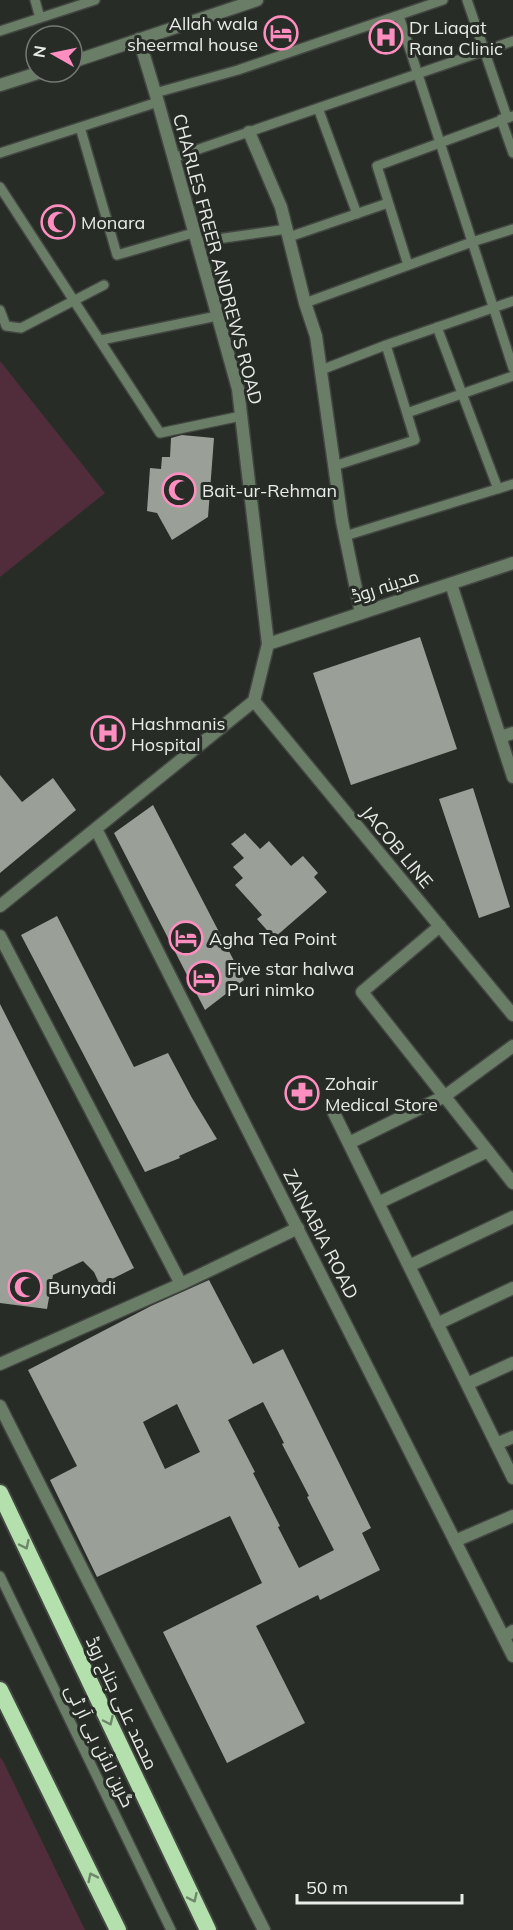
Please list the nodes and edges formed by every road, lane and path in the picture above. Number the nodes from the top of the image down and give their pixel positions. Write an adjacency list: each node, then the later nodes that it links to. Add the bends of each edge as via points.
1 (35, 0): 7 (lane)
2 (95, 0): 7 (lane)
3 (443, 0): 6 (lane)
4 (467, 0): 11 (lane)
5 (249, 1): 9 (street)
6 (399, 16): 13 (lane); 16 (lane)
7 (40, 18): 8 (lane)
8 (0, 31)
9 (139, 39): 12 (street); 16 (street, CHARLES FREER ANDREWS ROAD)
10 (513, 41): 11 (lane)
11 (484, 51): 13 (lane); 18 (lane)
12 (84, 58)
13 (418, 73): 17 (lane); 21 (lane)
14 (24, 77): 15 (street)
15 (0, 85)
16 (157, 98): 19 (lane); 24 (street, CHARLES FREER ANDREWS ROAD)
17 (318, 108): 20 (lane); 27 (lane)
18 (507, 117): 21 (lane); 23 (lane)
19 (80, 127): 22 (lane); 30 (lane, via 117,255)
20 (249, 132): 24 (lane); 29 (street)
21 (440, 142): 26 (lane, via 377,166); 31 (lane)
22 (0, 153)
23 (513, 153)
24 (173, 158): 30 (street, CHARLES FREER ANDREWS ROAD)
25 (0, 187): 34 (lane)
26 (388, 203): 27 (lane); 32 (lane)
27 (357, 214): 29 (lane)
28 (513, 229): 31 (lane)
29 (288, 233): 30 (lane); 36 (street)
30 (195, 237): 39 (street, CHARLES FREER ANDREWS ROAD)
31 (472, 242): 32 (lane); 37 (lane)
32 (408, 265): 36 (lane)
33 (104, 285): 34 (lane)
34 (75, 300): 38 (lane, via 21,328 6,326); 41 (lane)
35 (513, 301): 37 (lane)
36 (305, 303): 44 (street, via 316,336)
37 (494, 307): 40 (lane); 43 (lane)
38 (0, 310)
39 (217, 316): 41 (lane); 48 (street, CHARLES FREER ANDREWS ROAD, via 238,389)
40 (437, 327): 42 (lane); 46 (lane)
41 (101, 340): 48 (lane, via 160,433)
42 (386, 345): 44 (lane); 47 (lane)
43 (513, 368)
44 (321, 370): 49 (street)
45 (513, 376): 46 (lane)
46 (461, 394): 47 (lane); 51 (lane)
47 (407, 413): 49 (lane, via 415,440)
48 (241, 416): 56 (street, CHARLES FREER ANDREWS ROAD)
49 (334, 466): 52 (street)
50 (513, 484): 51 (lane)
51 (498, 489): 52 (lane)
52 (345, 536): 55 (street)
53 (513, 563): 54 (street, مدینہ روڈ)
54 (451, 584): 55 (street, مدینہ روڈ); 59 (street)
55 (361, 613): 56 (street, مدینہ روڈ)
56 (268, 644): 57 (street, CHARLES FREER ANDREWS ROAD)
57 (254, 701): 61 (street); 63 (street, JACOB LINE)
58 (513, 733): 59 (street)
59 (500, 737): 60 (street)
60 (513, 777)
61 (96, 829): 62 (street); 74 (street, ZAINABIA ROAD)
62 (0, 906)
63 (440, 926): 65 (street, JACOB LINE); 67 (street, via 362,992)
64 (0, 936): 76 (street)
65 (513, 1015)
66 (513, 1046): 67 (street)
67 (445, 1096): 69 (street); 70 (street)
68 (331, 1107): 69 (street)
69 (349, 1143): 72 (street)
70 (488, 1150): 71 (street); 72 (street)
71 (513, 1183)
72 (378, 1203): 75 (street)
73 (513, 1217): 75 (street)
74 (298, 1228): 76 (street); 88 (street, ZAINABIA ROAD)
75 (409, 1266): 78 (street)
76 (181, 1284): 80 (street)
77 (513, 1288): 78 (street)
78 (437, 1324): 81 (street)
79 (513, 1363): 81 (street)
80 (0, 1364)
81 (467, 1384): 84 (street)
82 (0, 1406): 96 (street)
83 (513, 1437): 84 (street)
84 (496, 1444): 85 (street)
85 (513, 1478)
86 (0, 1493): 95 (highway, محمد علی جناح روڈ, one-way to 95)
87 (513, 1516): 88 (street)
88 (455, 1541): 90 (street, ZAINABIA ROAD)
89 (0, 1576): 94 (lane, گرین لائن بی آر ٹی)
90 (508, 1634): 91 (street, ZAINABIA ROAD)
91 (513, 1656)
92 (0, 1691): 93 (highway, one-way to 92)
93 (118, 1930)
94 (171, 1930)
95 (208, 1930)
96 (264, 1930)

